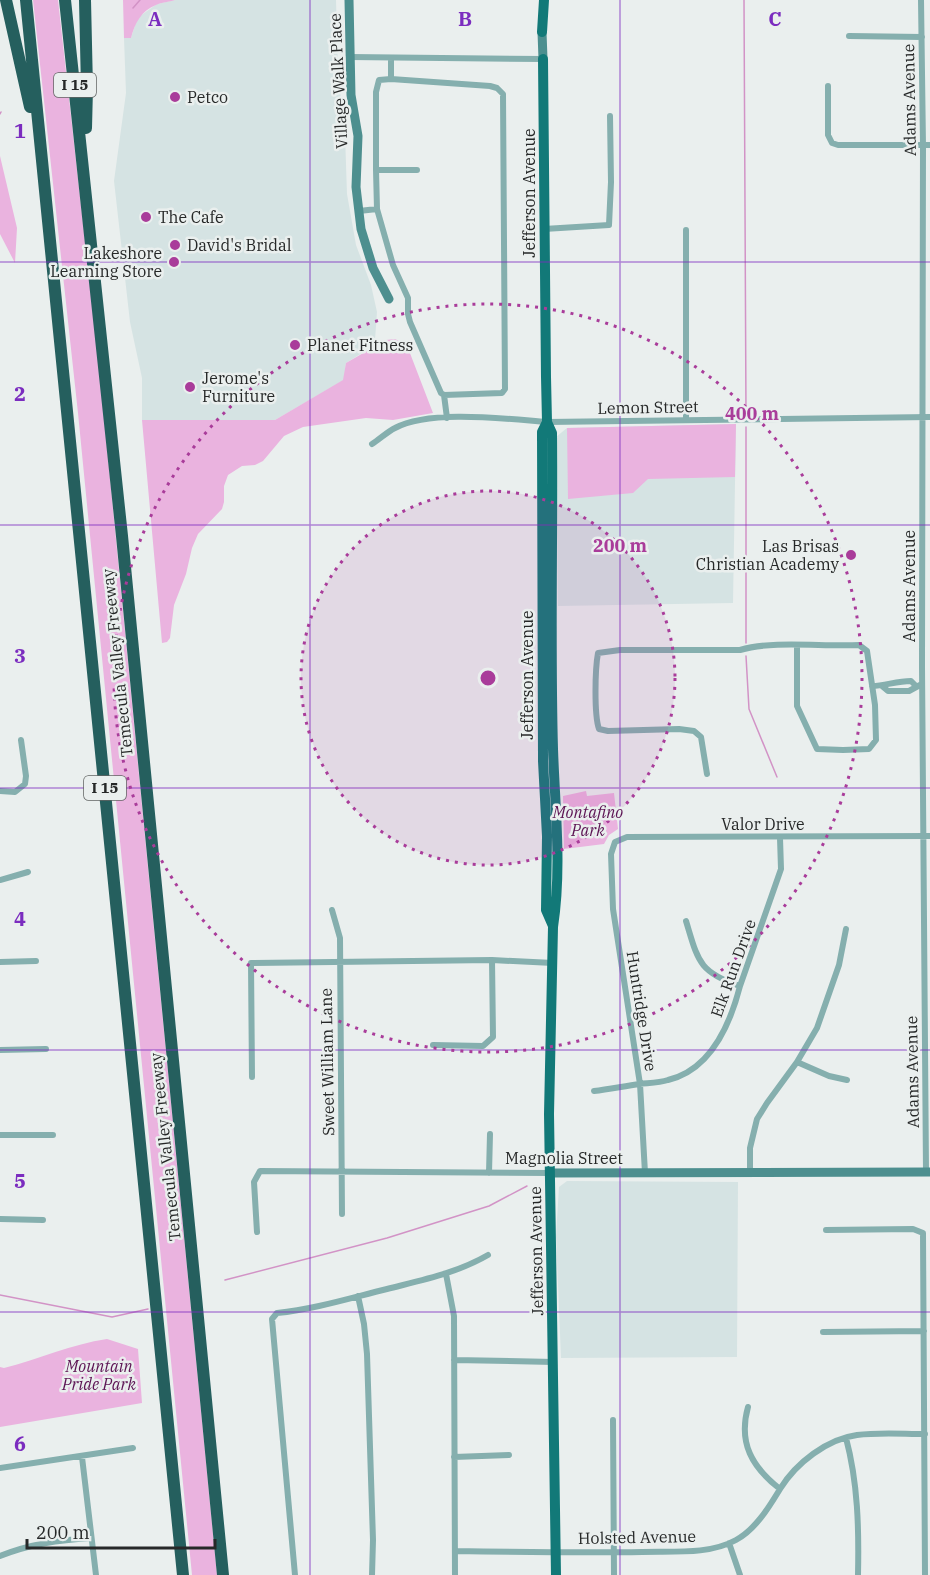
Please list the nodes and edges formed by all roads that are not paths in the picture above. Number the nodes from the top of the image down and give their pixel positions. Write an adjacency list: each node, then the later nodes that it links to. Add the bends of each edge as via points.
1 (6, 0): 18 (highway)
2 (26, 0): 18 (highway, Temecula Valley Freeway / I 15)
3 (65, 0): 19 (highway, Temecula Valley Freeway / I 15)
4 (85, 0): 19 (highway)
5 (349, 0): 11 (street, Village Walk Place)
6 (544, 0): 8 (main road, Jefferson Avenue)
7 (921, 0): 10 (street, Adams Avenue)
8 (542, 32): 13 (street, Jefferson Avenue)
9 (849, 36): 10 (street)
10 (922, 37): 17 (street, Adams Avenue)
11 (350, 57): 12 (street); 23 (street, Village Walk Place, via 358,136)
12 (392, 58): 13 (street); 14 (street)
13 (543, 59): 24 (main road, Jefferson Avenue)
14 (391, 79): 20 (street, via 379,80 376,92); 27 (street, via 490,86 503,94 505,389 498,394)
15 (828, 86): 17 (street, via 828,135 832,143)
16 (610, 116): 24 (street, via 609,225)
17 (927, 145): 29 (street, Adams Avenue)
18 (42, 162): 108 (highway, Temecula Valley Freeway / I 15)
19 (84, 170): 109 (highway, Temecula Valley Freeway / I 15)
20 (376, 170): 21 (street); 22 (street)
21 (417, 170)
22 (377, 209): 23 (street); 27 (street, via 393,265 408,298 410,322)
23 (359, 211): 26 (street, Village Walk Place, via 373,268)
24 (544, 229): 31 (main road, Jefferson Avenue)
25 (686, 230): 30 (street)
26 (389, 299)
27 (444, 394): 28 (street)
28 (447, 418): 31 (street, Lemon Street); 32 (street, Lemon Street, via 396,428)
29 (926, 418): 30 (street, Lemon Street); 36 (street, Adams Avenue)
30 (686, 420): 31 (street, Lemon Street)
31 (547, 422): 34 (main road, Jefferson Avenue, via 542,432); 43 (main road, Jefferson Avenue, via 552,433)
32 (372, 444)
33 (797, 646): 37 (street, via 859,645 867,651); 37 (street, via 797,706 818,749 869,749 876,740); 44 (street, via 598,653 599,729 694,731 701,737)
34 (542, 654): 43 (main road, via 548,663 548,731); 53 (main road, Jefferson Avenue, via 546,910)
35 (897, 681): 36 (street); 38 (street); 39 (street)
36 (919, 685): 39 (street, via 909,691); 40 (street, Adams Avenue)
37 (872, 686): 38 (street)
38 (882, 686): 39 (street)
39 (898, 691)
40 (922, 704): 41 (street); 46 (street, Adams Avenue)
41 (930, 704)
42 (21, 740): 45 (street, via 26,784 15,792)
43 (553, 750): 53 (main road, Jefferson Avenue, via 558,837)
44 (707, 774)
45 (0, 791)
46 (927, 836): 47 (street, Valor Drive); 73 (street, Adams Avenue)
47 (780, 838): 48 (street, Valor Drive, via 627,837 615,842); 60 (street, Elk Run Drive, via 781,869)
48 (611, 854): 67 (street, Huntridge Drive, via 615,932)
49 (28, 872): 50 (street)
50 (0, 880)
51 (332, 910): 57 (street, Sweet William Lane)
52 (686, 921): 60 (street, via 698,960 711,973)
53 (553, 927): 59 (main road, Jefferson Avenue)
54 (846, 929): 64 (street, via 839,965 817,1028)
55 (492, 960): 57 (street); 59 (street); 61 (street, via 493,1037 483,1046)
56 (36, 961): 58 (street)
57 (340, 961): 65 (street, via 251,963); 72 (street, Sweet William Lane)
58 (0, 962)
59 (554, 963): 75 (main road, Jefferson Avenue)
60 (740, 986): 67 (street, Elk Run Drive, via 724,1032 708,1056 690,1071 668,1080)
61 (433, 1045)
62 (45, 1049): 63 (street)
63 (0, 1050)
64 (796, 1062): 66 (street); 77 (street, via 757,1119 750,1148)
65 (252, 1077)
66 (846, 1080)
67 (640, 1084): 68 (street, Elk Run Drive); 76 (street, Huntridge Drive)
68 (594, 1091)
69 (490, 1134): 74 (street)
70 (0, 1135): 71 (street)
71 (53, 1135)
72 (342, 1171): 74 (street, Magnolia Street); 78 (street, Sweet William Lane); 82 (street, Magnolia Street, via 260,1171 254,1182)
73 (928, 1172): 77 (street, Magnolia Street)
74 (489, 1173): 75 (street, Magnolia Street)
75 (550, 1173): 76 (street, Magnolia Street); 89 (main road, Jefferson Avenue)
76 (645, 1173): 77 (street, Magnolia Street)
77 (750, 1173)
78 (342, 1214)
79 (0, 1219): 80 (street)
80 (44, 1220)
81 (826, 1230): 86 (street, via 913,1229 923,1233)
82 (257, 1232)
83 (488, 1255): 84 (street)
84 (446, 1274): 85 (street); 88 (street, via 454,1316)
85 (357, 1296): 110 (street, via 277,1313 272,1319); 111 (street, via 367,1354)
86 (924, 1331): 87 (street); 92 (street)
87 (823, 1332)
88 (454, 1360): 89 (street); 97 (street)
89 (554, 1362): 104 (main road, Jefferson Avenue)
90 (748, 1407): 99 (street, via 744,1421 747,1447 758,1469)
91 (613, 1420): 105 (street)
92 (925, 1434): 93 (street, Holsted Avenue); 100 (street)
93 (846, 1438): 99 (street, Holsted Avenue, via 811,1455); 116 (street, via 856,1490)
94 (133, 1448): 96 (street)
95 (509, 1455): 97 (street)
96 (82, 1457): 98 (street); 101 (street)
97 (454, 1457): 103 (street)
98 (0, 1468)
99 (780, 1489): 102 (street, Holsted Avenue, via 758,1522)
100 (928, 1495): 117 (street)
101 (91, 1538): 106 (street, via 45,1542); 107 (street)
102 (729, 1543): 105 (street, Holsted Avenue, via 711,1549); 115 (street)
103 (455, 1551): 104 (street, Holsted Avenue); 112 (street)
104 (556, 1552): 105 (street, Holsted Avenue); 113 (main road, Jefferson Avenue)
105 (614, 1552): 114 (street)
106 (0, 1556)
107 (96, 1575)
108 (183, 1575)
109 (223, 1575)
110 (295, 1575)
111 (372, 1575)
112 (455, 1575)
113 (556, 1575)
114 (614, 1575)
115 (740, 1575)
116 (858, 1575)
117 (925, 1575)

